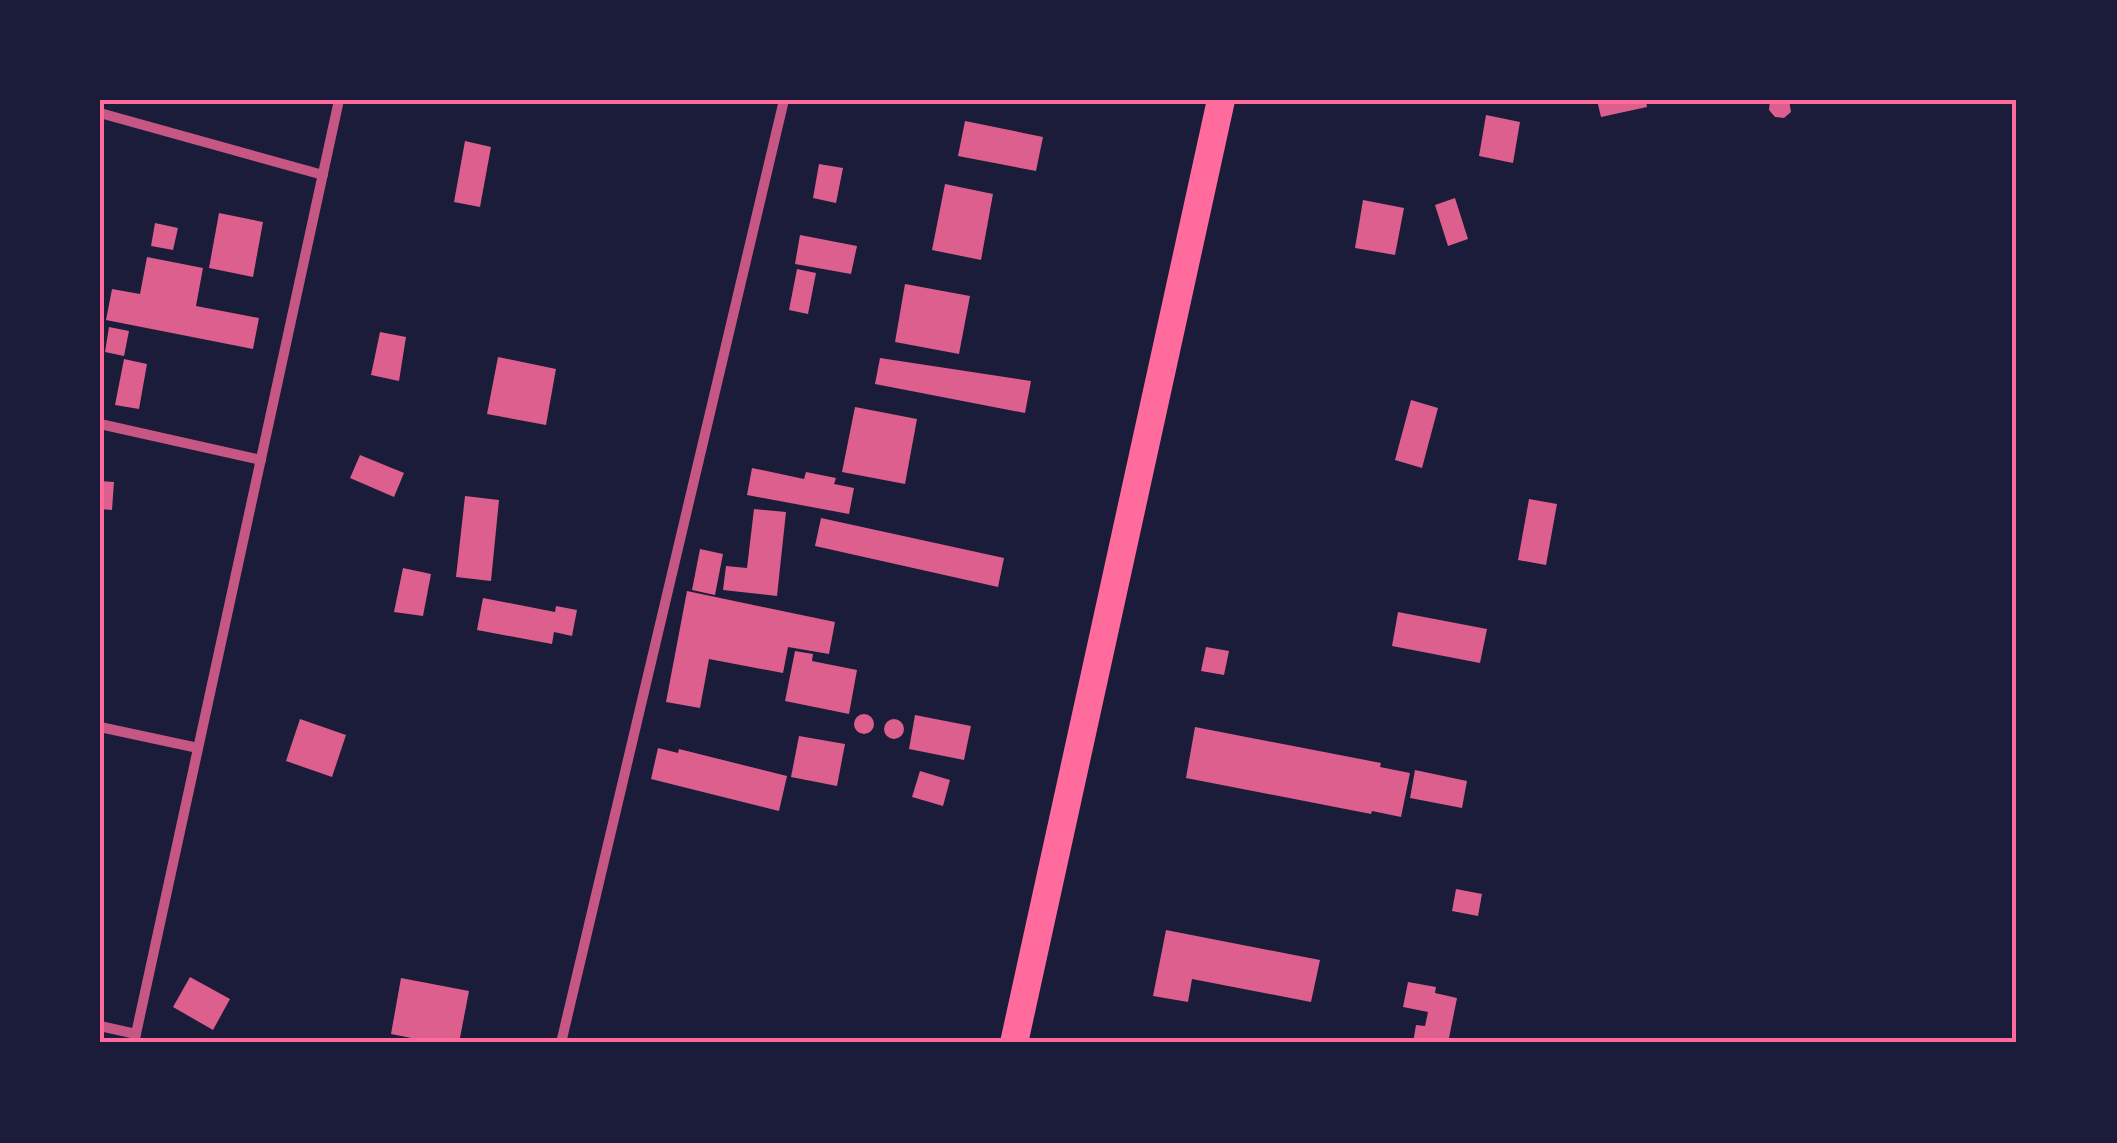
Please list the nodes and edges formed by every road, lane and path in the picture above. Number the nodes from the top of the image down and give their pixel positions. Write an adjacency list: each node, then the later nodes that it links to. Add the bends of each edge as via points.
1 (340, 100): 5 (street)
2 (784, 100): 12 (street)
3 (1221, 100): 13 (highway)
4 (100, 113): 5 (street)
5 (323, 175): 7 (street)
6 (100, 424): 7 (street)
7 (260, 460): 9 (street)
8 (100, 728): 9 (street)
9 (198, 748): 11 (street)
10 (100, 1026): 11 (street)
11 (135, 1039)
12 (561, 1043)
13 (1014, 1043)

